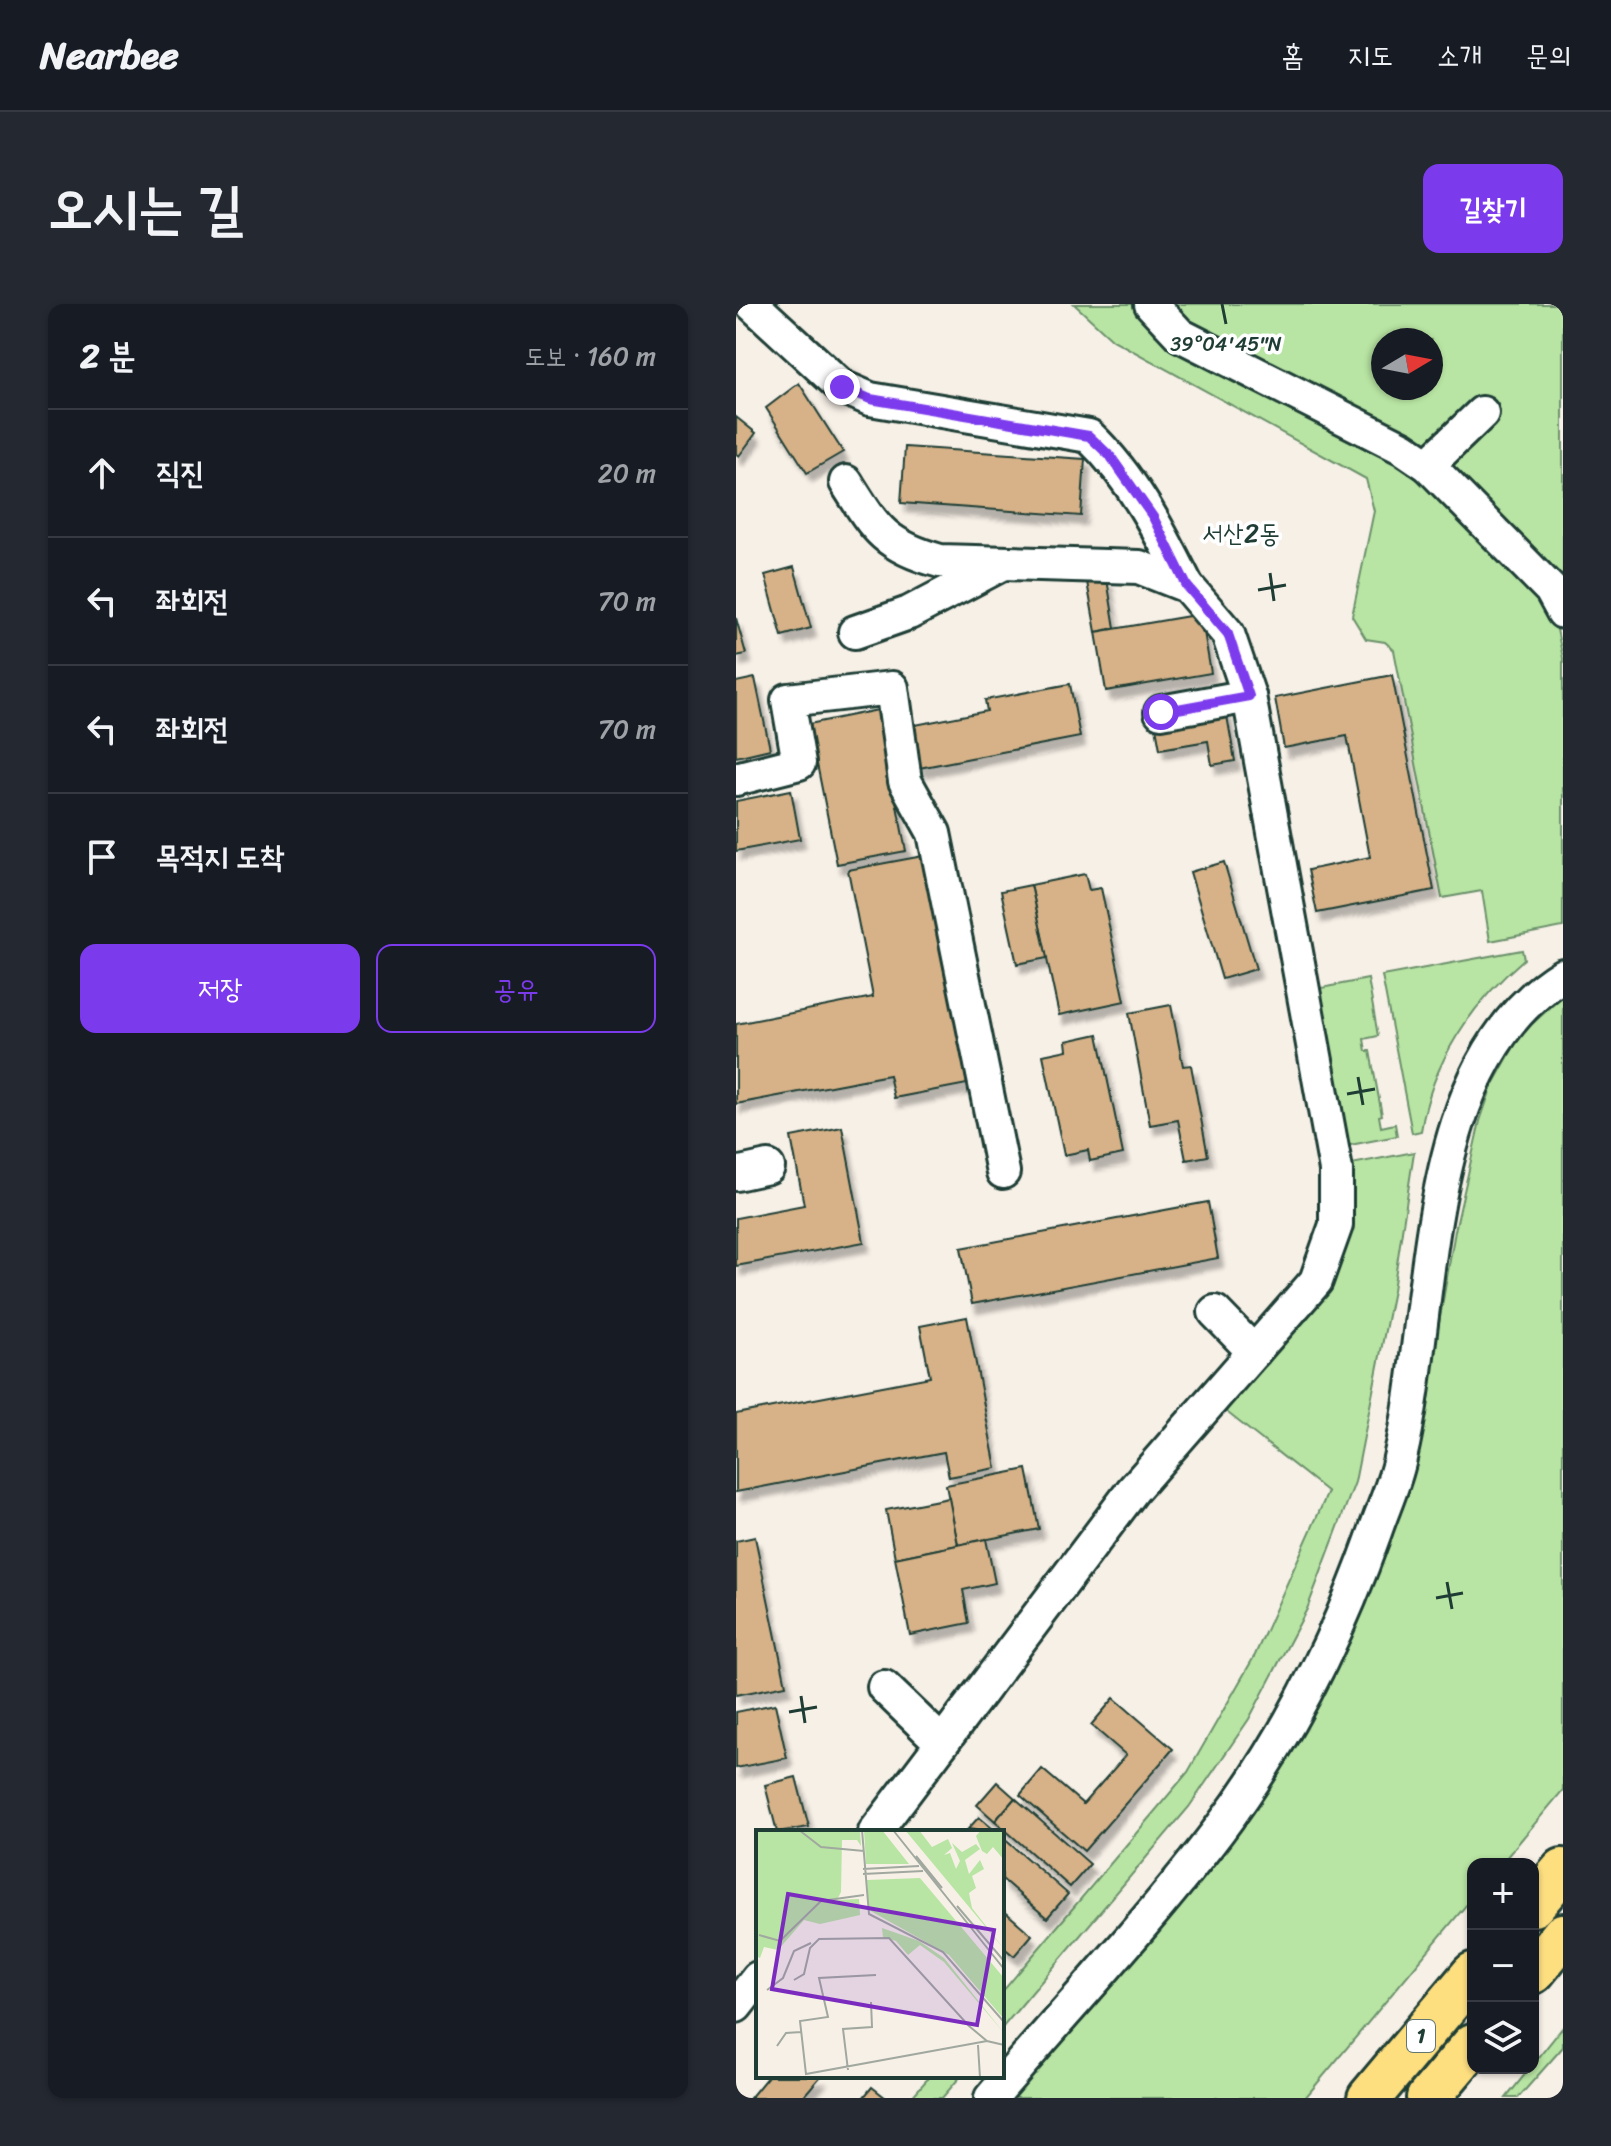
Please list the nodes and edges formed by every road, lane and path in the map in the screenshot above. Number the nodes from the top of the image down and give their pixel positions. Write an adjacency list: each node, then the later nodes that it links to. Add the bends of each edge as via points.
1 (752, 304): 7 (lane, via 842,387 870,399 1089,436 1111,457 1153,517)
2 (1151, 304): 4 (lane, via 1180,335)
3 (1482, 413): 4 (lane)
4 (1428, 465): 8 (lane, via 1551,590)
5 (846, 482): 6 (lane, via 877,530 909,553 940,561)
6 (1002, 564): 7 (lane, via 1139,567); 9 (lane, via 909,613)
7 (1187, 586): 10 (lane, via 1228,634)
8 (1563, 612)
9 (855, 632)
10 (1249, 696): 11 (lane); 18 (lane, via 1336,1170 1336,1225 1316,1281)
11 (1161, 712)
12 (736, 779): 15 (lane, via 799,763 788,700 892,688 905,781 934,833)
13 (1563, 975): 30 (lane, via 1513,1016 1470,1083 1434,1235 1400,1459 1361,1573 1303,1700 1219,1829)
14 (768, 1167): 16 (lane)
15 (1003, 1172)
16 (736, 1174)
17 (1215, 1312): 18 (lane)
18 (1254, 1352): 20 (lane, via 1133,1490)
19 (884, 1687): 20 (lane)
20 (942, 1743): 21 (lane)
21 (877, 1830)
22 (1563, 1870): 23 (main road)
23 (1539, 1898)
24 (1563, 1935): 25 (main road)
25 (1539, 1965)
26 (756, 1981): 28 (lane)
27 (1467, 1981): 31 (main road, 1)
28 (736, 2006)
29 (1467, 2052): 32 (main road, 1)
30 (991, 2098)
31 (1369, 2098)
32 (1428, 2098)

